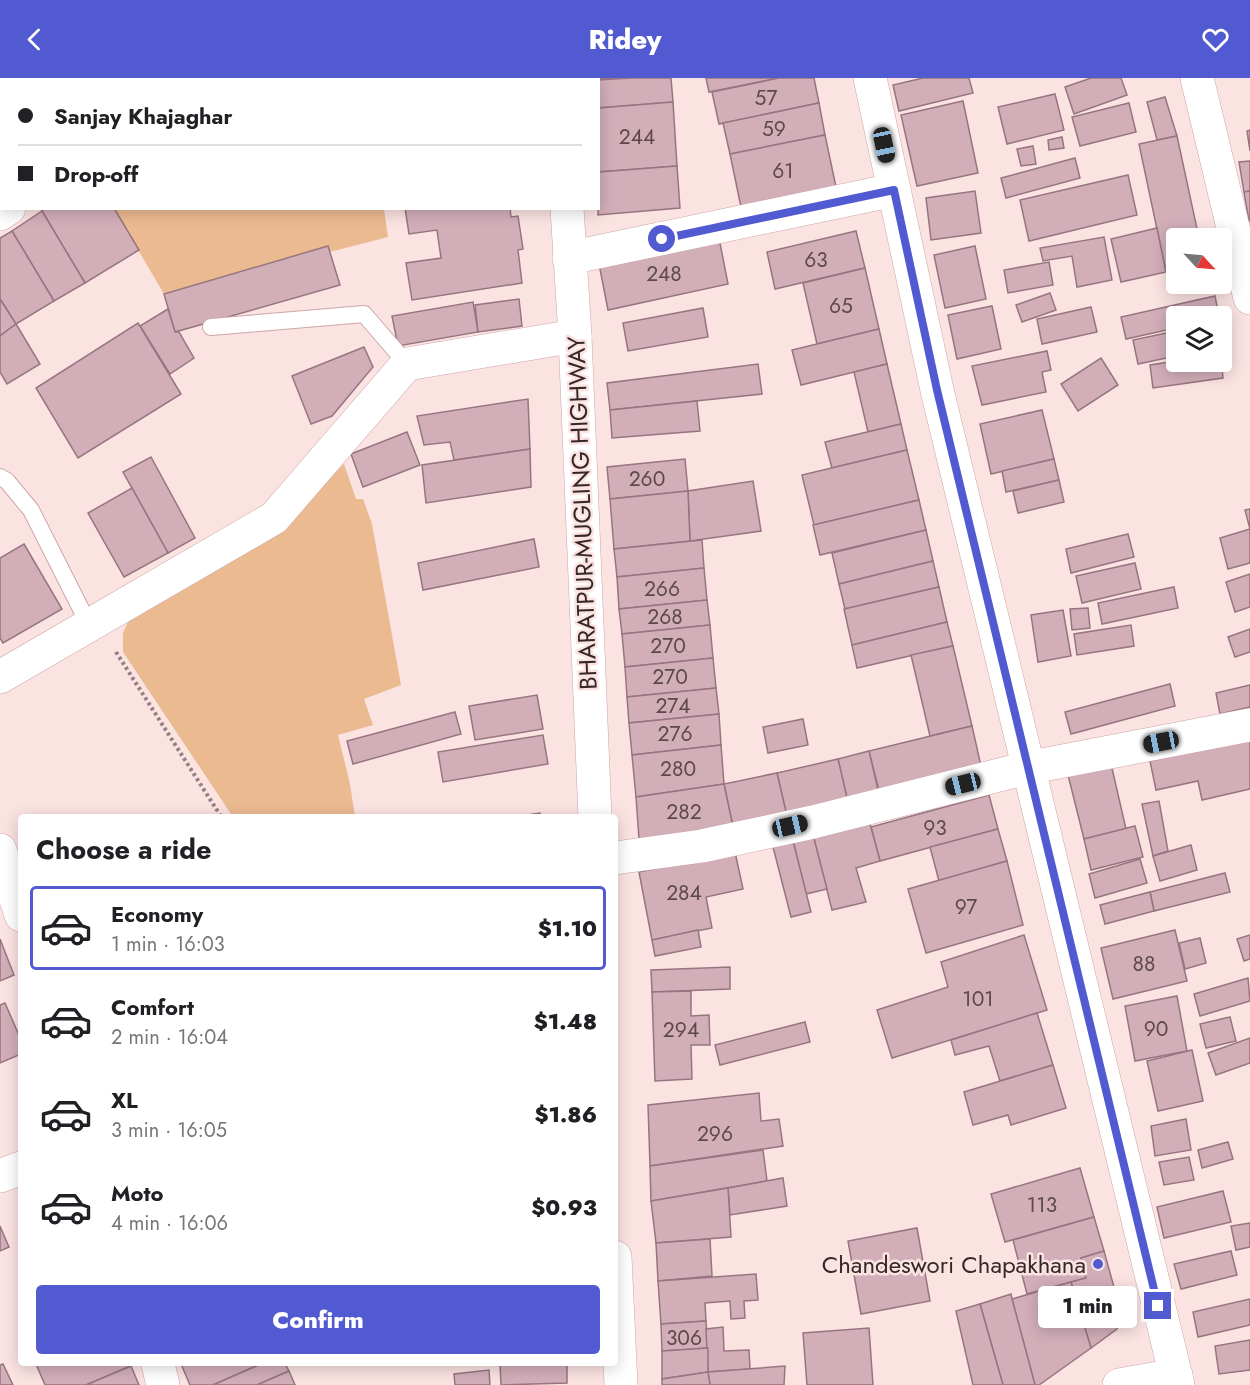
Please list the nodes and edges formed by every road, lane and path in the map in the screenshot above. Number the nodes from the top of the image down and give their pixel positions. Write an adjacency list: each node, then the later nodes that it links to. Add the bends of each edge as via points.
1 (870, 78): 3 (street)
2 (1197, 78): 6 (street)
3 (894, 190): 5 (street); 14 (street, via 937,390)
4 (567, 210): 5 (street, BHARATPUR-MUGLING HIGHWAY)
5 (569, 258): 8 (street, BHARATPUR-MUGLING HIGHWAY)
6 (1250, 298)
7 (211, 327): 9 (lane, via 364,314)
8 (575, 336): 9 (street); 16 (street, BHARATPUR-MUGLING HIGHWAY)
9 (407, 364): 11 (street, via 274,518)
10 (0, 477): 11 (lane, via 31,510)
11 (92, 623): 12 (street); 15 (path)
12 (0, 677)
13 (1250, 725): 14 (street)
14 (1028, 768): 18 (street, via 813,822 702,846); 24 (street)
15 (219, 814)
16 (595, 814)
17 (0, 850): 19 (street)
18 (618, 858)
19 (18, 906)
20 (18, 1169): 21 (street)
21 (0, 1176)
22 (618, 1321): 26 (street)
23 (158, 1366): 25 (street)
24 (1177, 1380): 27 (street)
25 (163, 1385)
26 (621, 1385)
27 (1119, 1385)

